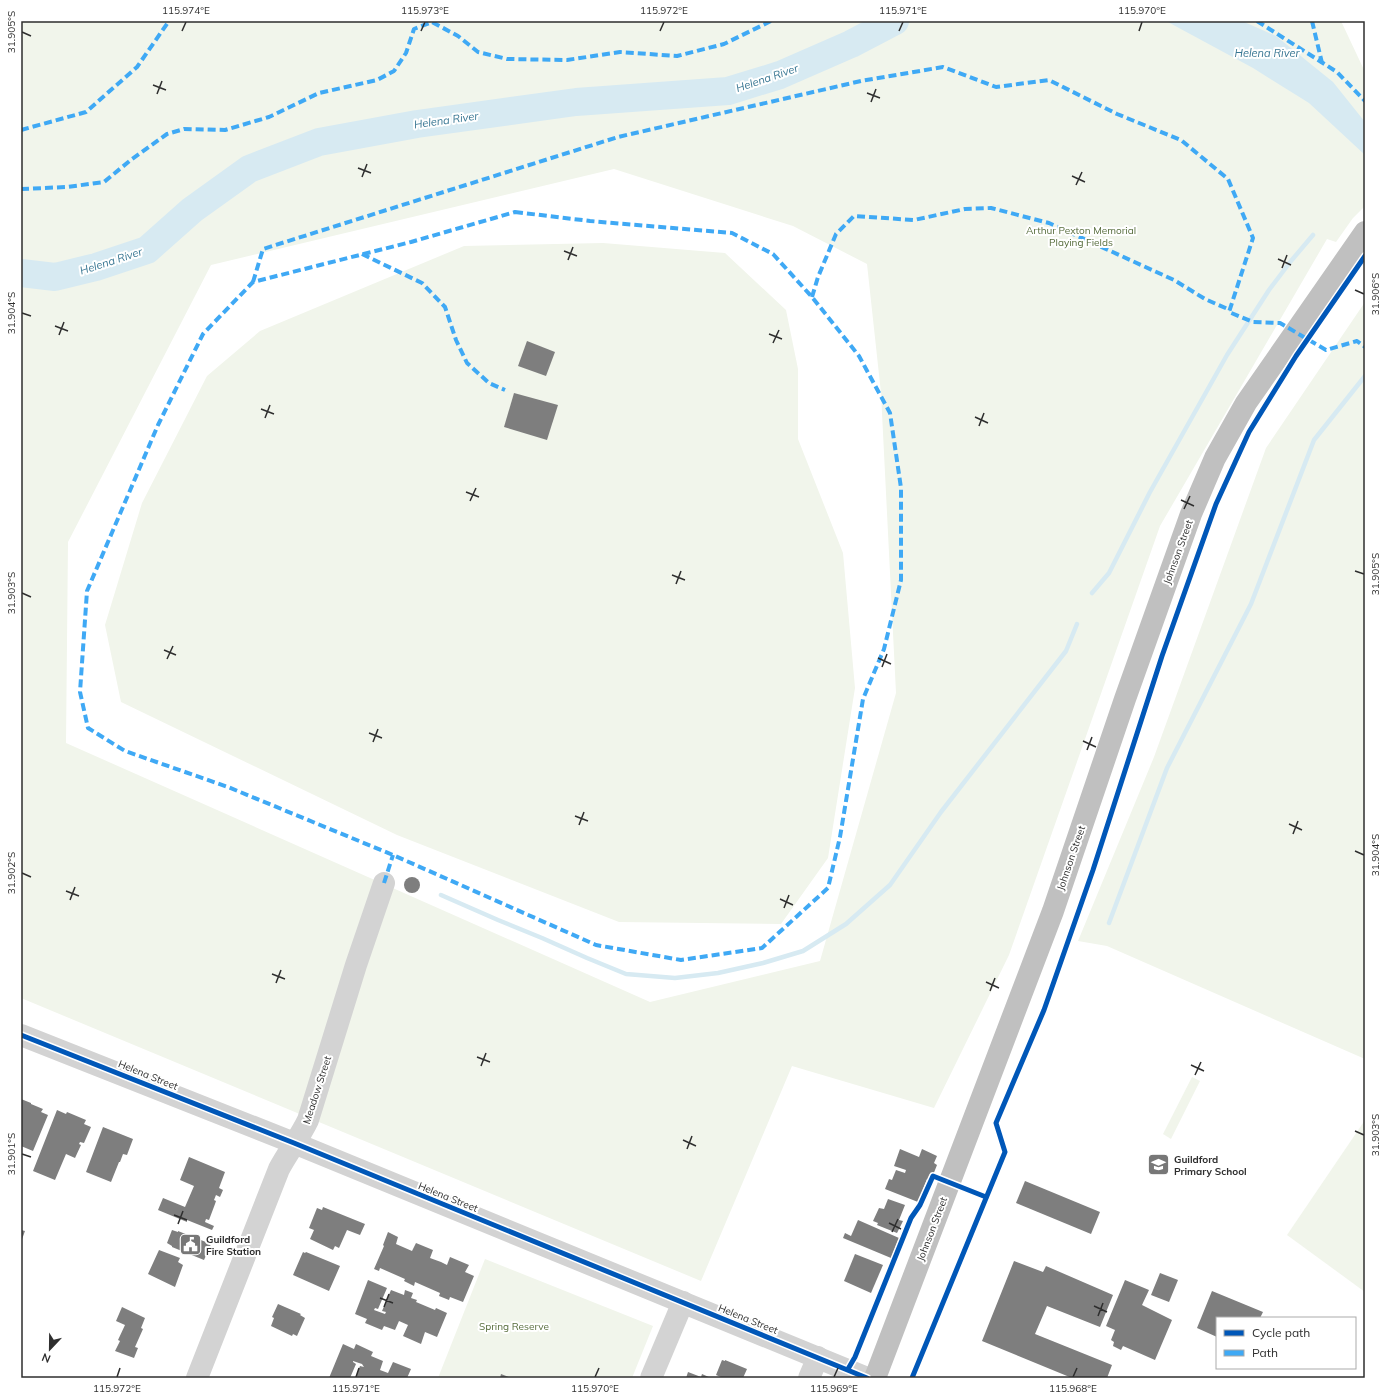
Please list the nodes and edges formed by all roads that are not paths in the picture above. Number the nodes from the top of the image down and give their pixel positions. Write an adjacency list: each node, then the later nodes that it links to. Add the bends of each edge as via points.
1 (1365, 232): 11 (highway, Johnson Street, via 1246,403 1215,458 1191,514 1053,911)
2 (384, 883): 4 (street, Meadow Street, via 308,1120)
3 (21, 1035): 4 (street, Helena Street)
4 (294, 1143): 5 (street, Helena Street); 7 (street, Meadow Street, via 279,1169)
5 (683, 1302): 6 (street, Helena Street); 8 (street)
6 (818, 1357): 9 (street); 10 (street, Helena Street)
7 (197, 1378)
8 (651, 1378)
9 (809, 1378)
10 (868, 1378)
11 (875, 1378)

